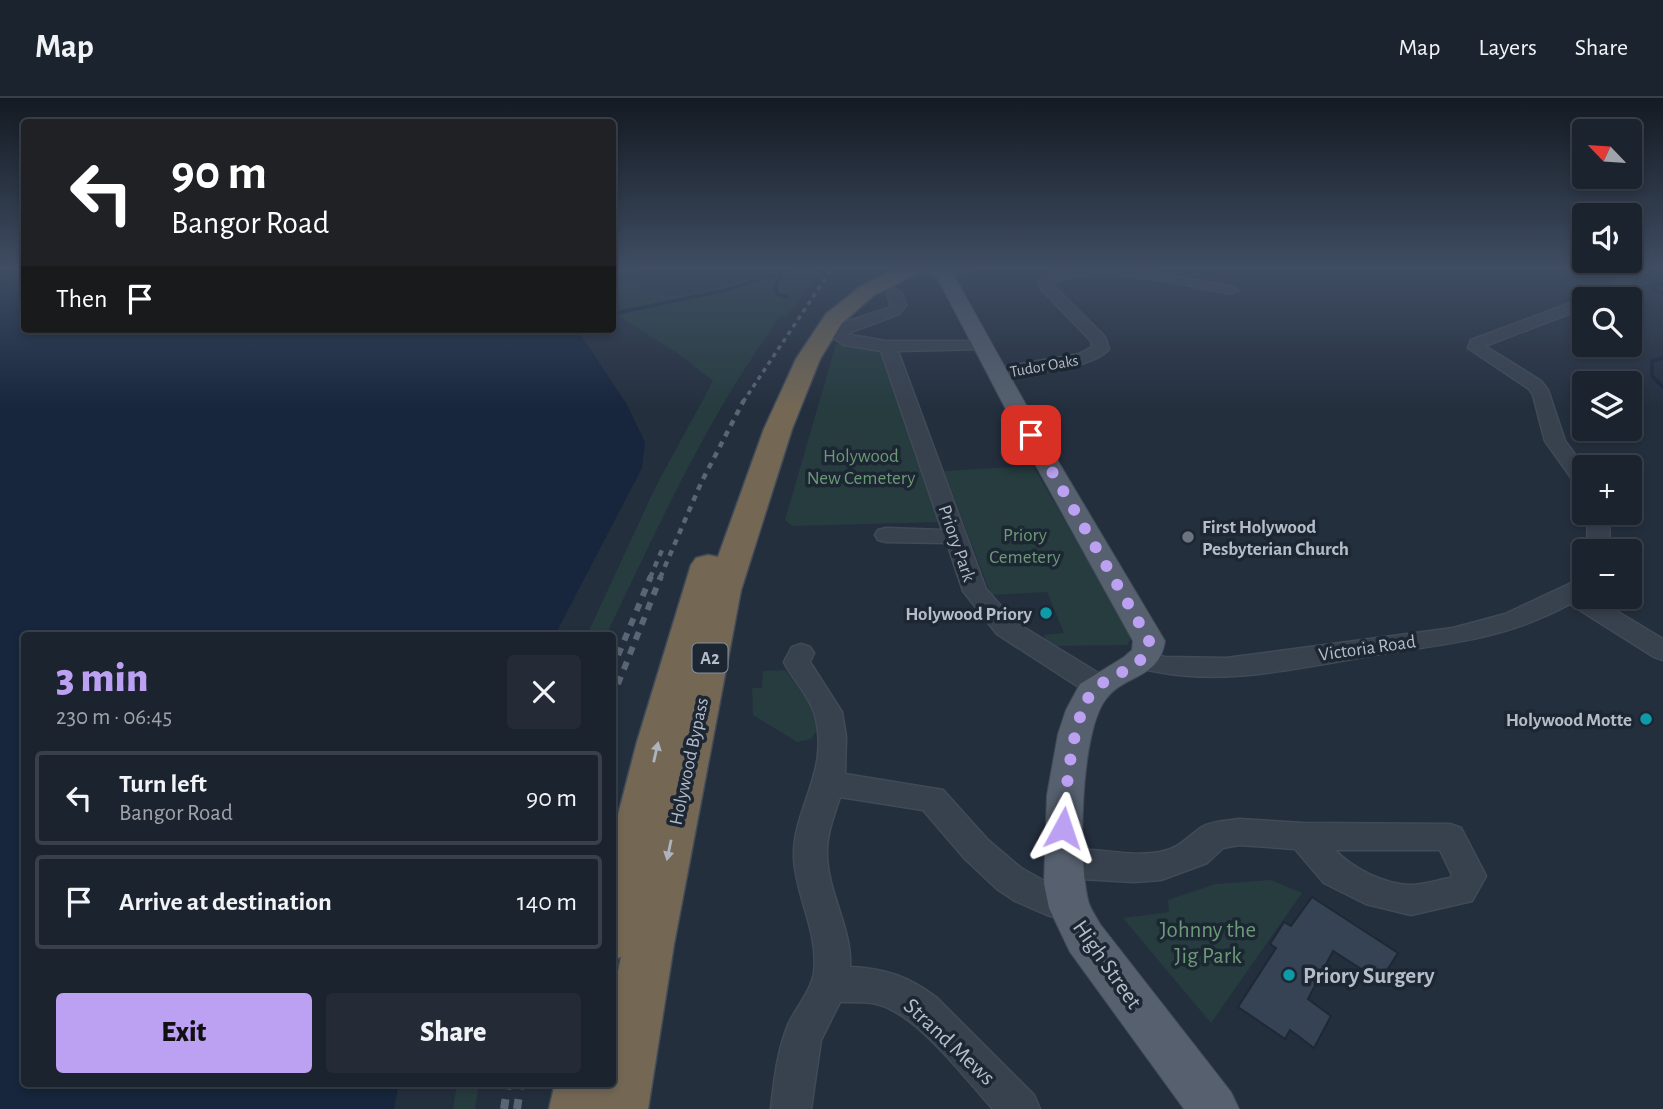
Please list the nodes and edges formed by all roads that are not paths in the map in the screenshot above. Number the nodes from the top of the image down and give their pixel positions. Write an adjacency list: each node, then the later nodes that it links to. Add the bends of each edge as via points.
1 (823, 314): 23 (highway, Holywood Bypass / A2, one-way to 1, via 658,742 706,572 751,451 800,345)
2 (840, 314): 27 (highway, Holywood Bypass / A2, one-way to 27, via 808,359 778,429 724,590)
3 (889, 314): 8 (street, via 838,332 846,341)
4 (946, 314): 7 (main road)
5 (1073, 314): 9 (street, Tudor Oaks, via 1099,340 1101,349 1084,358)
6 (1554, 314): 10 (street, via 1477,343 1476,348 1535,385 1542,394 1555,441)
7 (981, 344): 8 (street); 9 (main road)
8 (888, 346): 12 (street, Priory Park)
9 (998, 373): 17 (main road, via 1149,640)
10 (1572, 465)
11 (886, 535): 12 (street)
12 (957, 537): 18 (street, Priory Park, via 975,591 1006,628)
13 (1572, 592): 17 (street, Victoria Road, via 1494,627 1451,635 1203,668 1166,668)
14 (1605, 609): 15 (street)
15 (1663, 651)
16 (802, 653): 19 (street, via 797,662 825,700 831,724)
17 (1141, 660): 18 (main road)
18 (1098, 686): 21 (main road, High Street, via 1083,709 1070,767)
19 (828, 783): 22 (street, via 932,799 989,865 1014,885); 24 (street, via 810,861 828,918)
20 (1303, 836): 21 (street, via 1239,832 1214,836 1196,853 1161,866)
21 (1062, 864): 22 (main road, High Street)
22 (1069, 906): 30 (main road, High Street, via 1085,938)
23 (616, 920)
24 (830, 984): 28 (street, via 806,1028); 29 (street, Strand Mews, via 894,991 911,1000)
25 (582, 1087): 26 (highway)
26 (578, 1109)
27 (619, 1109)
28 (791, 1109)
29 (1020, 1109)
30 (1214, 1109)

